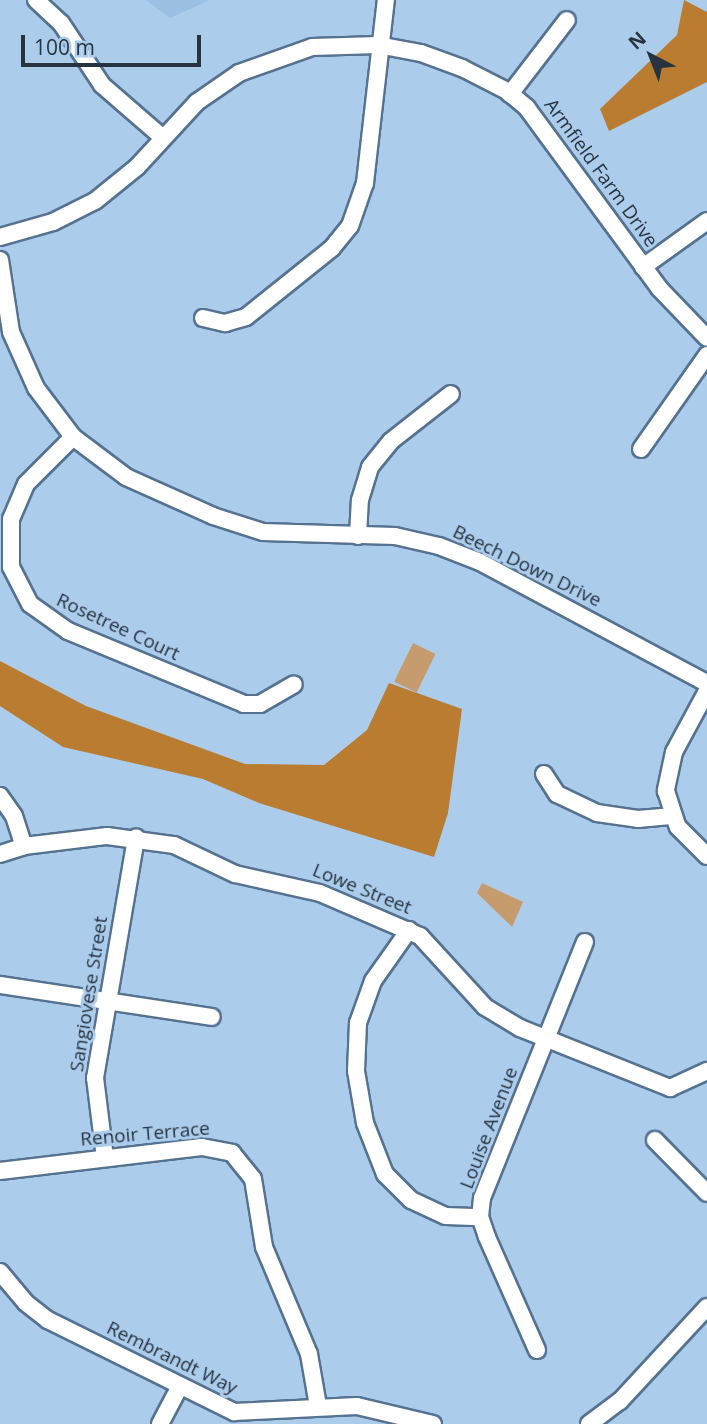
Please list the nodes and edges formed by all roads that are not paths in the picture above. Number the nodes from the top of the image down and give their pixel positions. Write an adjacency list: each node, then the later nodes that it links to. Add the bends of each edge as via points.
1 (36, 0): 6 (street, via 61,23 102,85)
2 (386, 0): 4 (street)
3 (567, 20): 5 (street)
4 (378, 45): 5 (street, Armfield Farm Drive, via 443,60); 6 (street, Armfield Farm Drive, via 313,47 268,60 213,90); 11 (street, via 365,183 350,226 332,248 246,317 225,323)
5 (510, 93): 10 (street, Armfield Farm Drive, via 538,122)
6 (162, 137): 8 (street, Armfield Farm Drive, via 137,167 95,201 53,222)
7 (707, 221): 10 (street)
8 (0, 237)
9 (0, 260): 15 (street, Beech Down Drive, via 5,307 19,354 36,388)
10 (643, 267): 12 (street, Armfield Farm Drive)
11 (203, 318)
12 (707, 338)
13 (707, 355): 16 (street)
14 (450, 394): 18 (street, via 391,441 370,467 360,500)
15 (73, 437): 17 (street, Rosetree Court, via 26,484); 18 (street, Beech Down Drive, via 126,477 238,525 289,536)
16 (641, 449)
17 (5, 517): 20 (street, Rosetree Court, via 15,579 30,604 52,623 244,704 260,704)
18 (358, 536): 19 (street, Beech Down Drive, via 410,538 467,556)
19 (707, 683)
20 (293, 684)
21 (707, 691): 24 (street, via 671,762 666,791)
22 (544, 774): 24 (street, via 557,794 597,813 638,820)
23 (0, 796): 26 (street, via 14,816)
24 (671, 816): 28 (street)
25 (136, 837): 26 (street, Lowe Street); 29 (street, Lowe Street, via 174,845 235,873 320,893); 32 (street, Sangiovese Street)
26 (24, 846): 27 (street, Lowe Street)
27 (0, 855)
28 (707, 856)
29 (409, 930): 34 (street, Lowe Street, via 433,946 485,1007); 40 (street, via 373,981 358,1023 356,1071 365,1123 385,1174 411,1200 446,1216)
30 (585, 943): 34 (street, Louise Avenue)
31 (0, 985): 32 (street)
32 (108, 1004): 33 (street); 37 (street, Sangiovese Street, via 95,1078)
33 (212, 1017)
34 (546, 1038): 35 (street, Lowe Street, via 670,1088); 40 (street, Louise Avenue, via 489,1177)
35 (707, 1071)
36 (656, 1140): 39 (street)
37 (105, 1158): 38 (street, Renoir Terrace); 45 (street, Renoir Terrace, via 211,1147 226,1150 243,1162 253,1179 267,1258 309,1354)
38 (0, 1171)
39 (707, 1193)
40 (481, 1217): 43 (street, Louise Avenue)
41 (0, 1272): 44 (street, Rembrandt Way, via 48,1321)
42 (707, 1307): 48 (street, via 620,1401)
43 (537, 1350)
44 (180, 1386): 45 (street, Rembrandt Way, via 234,1412); 46 (street)
45 (318, 1406): 47 (street, Rembrandt Way, via 357,1406)
46 (160, 1424)
47 (433, 1424)
48 (589, 1424)

